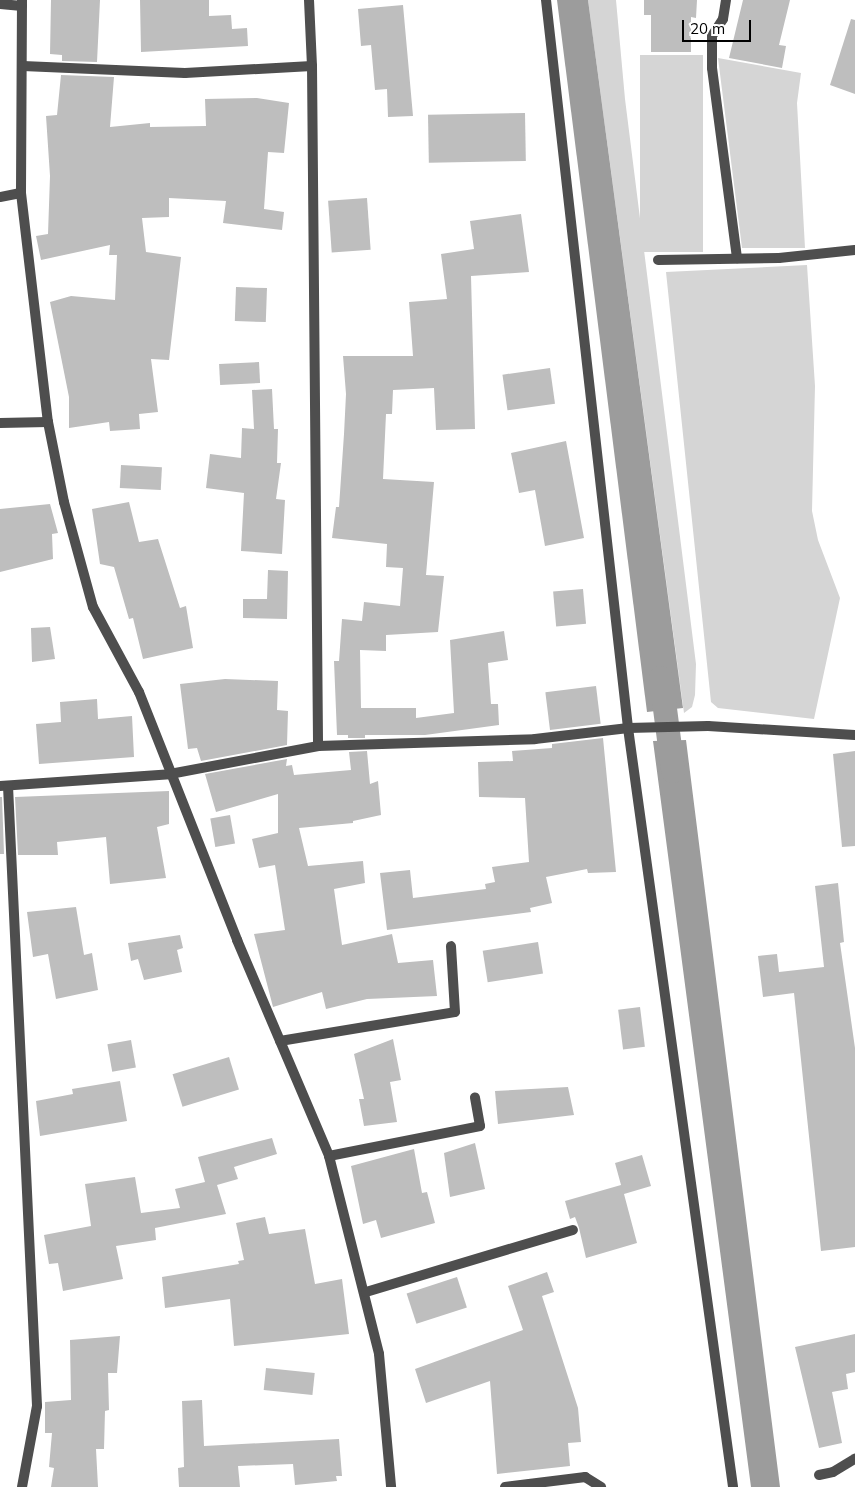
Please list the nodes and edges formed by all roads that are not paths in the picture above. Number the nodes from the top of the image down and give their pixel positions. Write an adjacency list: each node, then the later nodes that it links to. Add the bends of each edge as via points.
1 (309, 0): 7 (street)
2 (546, 0): 15 (street)
3 (726, 0): 11 (street, via 723,19 712,36 712,68)
4 (22, 3): 5 (street); 6 (street)
5 (0, 4)
6 (24, 66): 7 (street, via 185,73); 8 (street)
7 (312, 66): 17 (street)
8 (21, 193): 9 (street); 13 (street)
9 (0, 197)
10 (855, 250): 11 (street)
11 (737, 258): 12 (street)
12 (658, 260)
13 (48, 422): 14 (street); 18 (street, via 64,502 93,607 138,692)
14 (0, 423)
15 (634, 728): 16 (street, via 708,726); 17 (street, via 535,739); 32 (street)
16 (855, 735)
17 (318, 746): 18 (street)
18 (170, 774): 19 (street); 21 (street)
19 (4, 786): 28 (street, via 37,1406)
20 (451, 946): 21 (street, via 455,1012)
21 (280, 1041): 23 (street)
22 (475, 1096): 23 (street, via 480,1126)
23 (329, 1156): 25 (street)
24 (573, 1230): 25 (street)
25 (366, 1292): 29 (street, via 379,1354)
26 (855, 1459): 27 (street, via 833,1472)
27 (819, 1474)
28 (22, 1487)
29 (391, 1487)
30 (505, 1487): 31 (street, via 586,1477)
31 (601, 1487)
32 (733, 1487)

